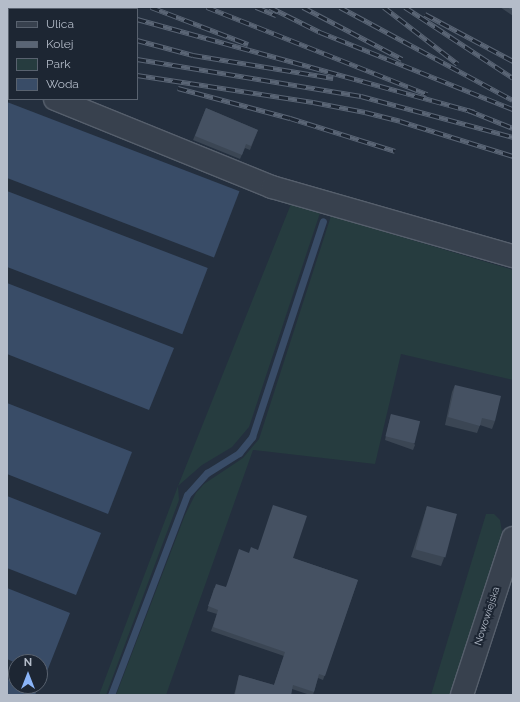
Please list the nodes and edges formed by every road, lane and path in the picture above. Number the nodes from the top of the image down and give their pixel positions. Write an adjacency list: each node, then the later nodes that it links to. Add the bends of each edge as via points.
1 (57, 100): 2 (street, via 272,187)
2 (513, 256)
3 (513, 538): 4 (street, Nowowiejska)
4 (462, 695)

